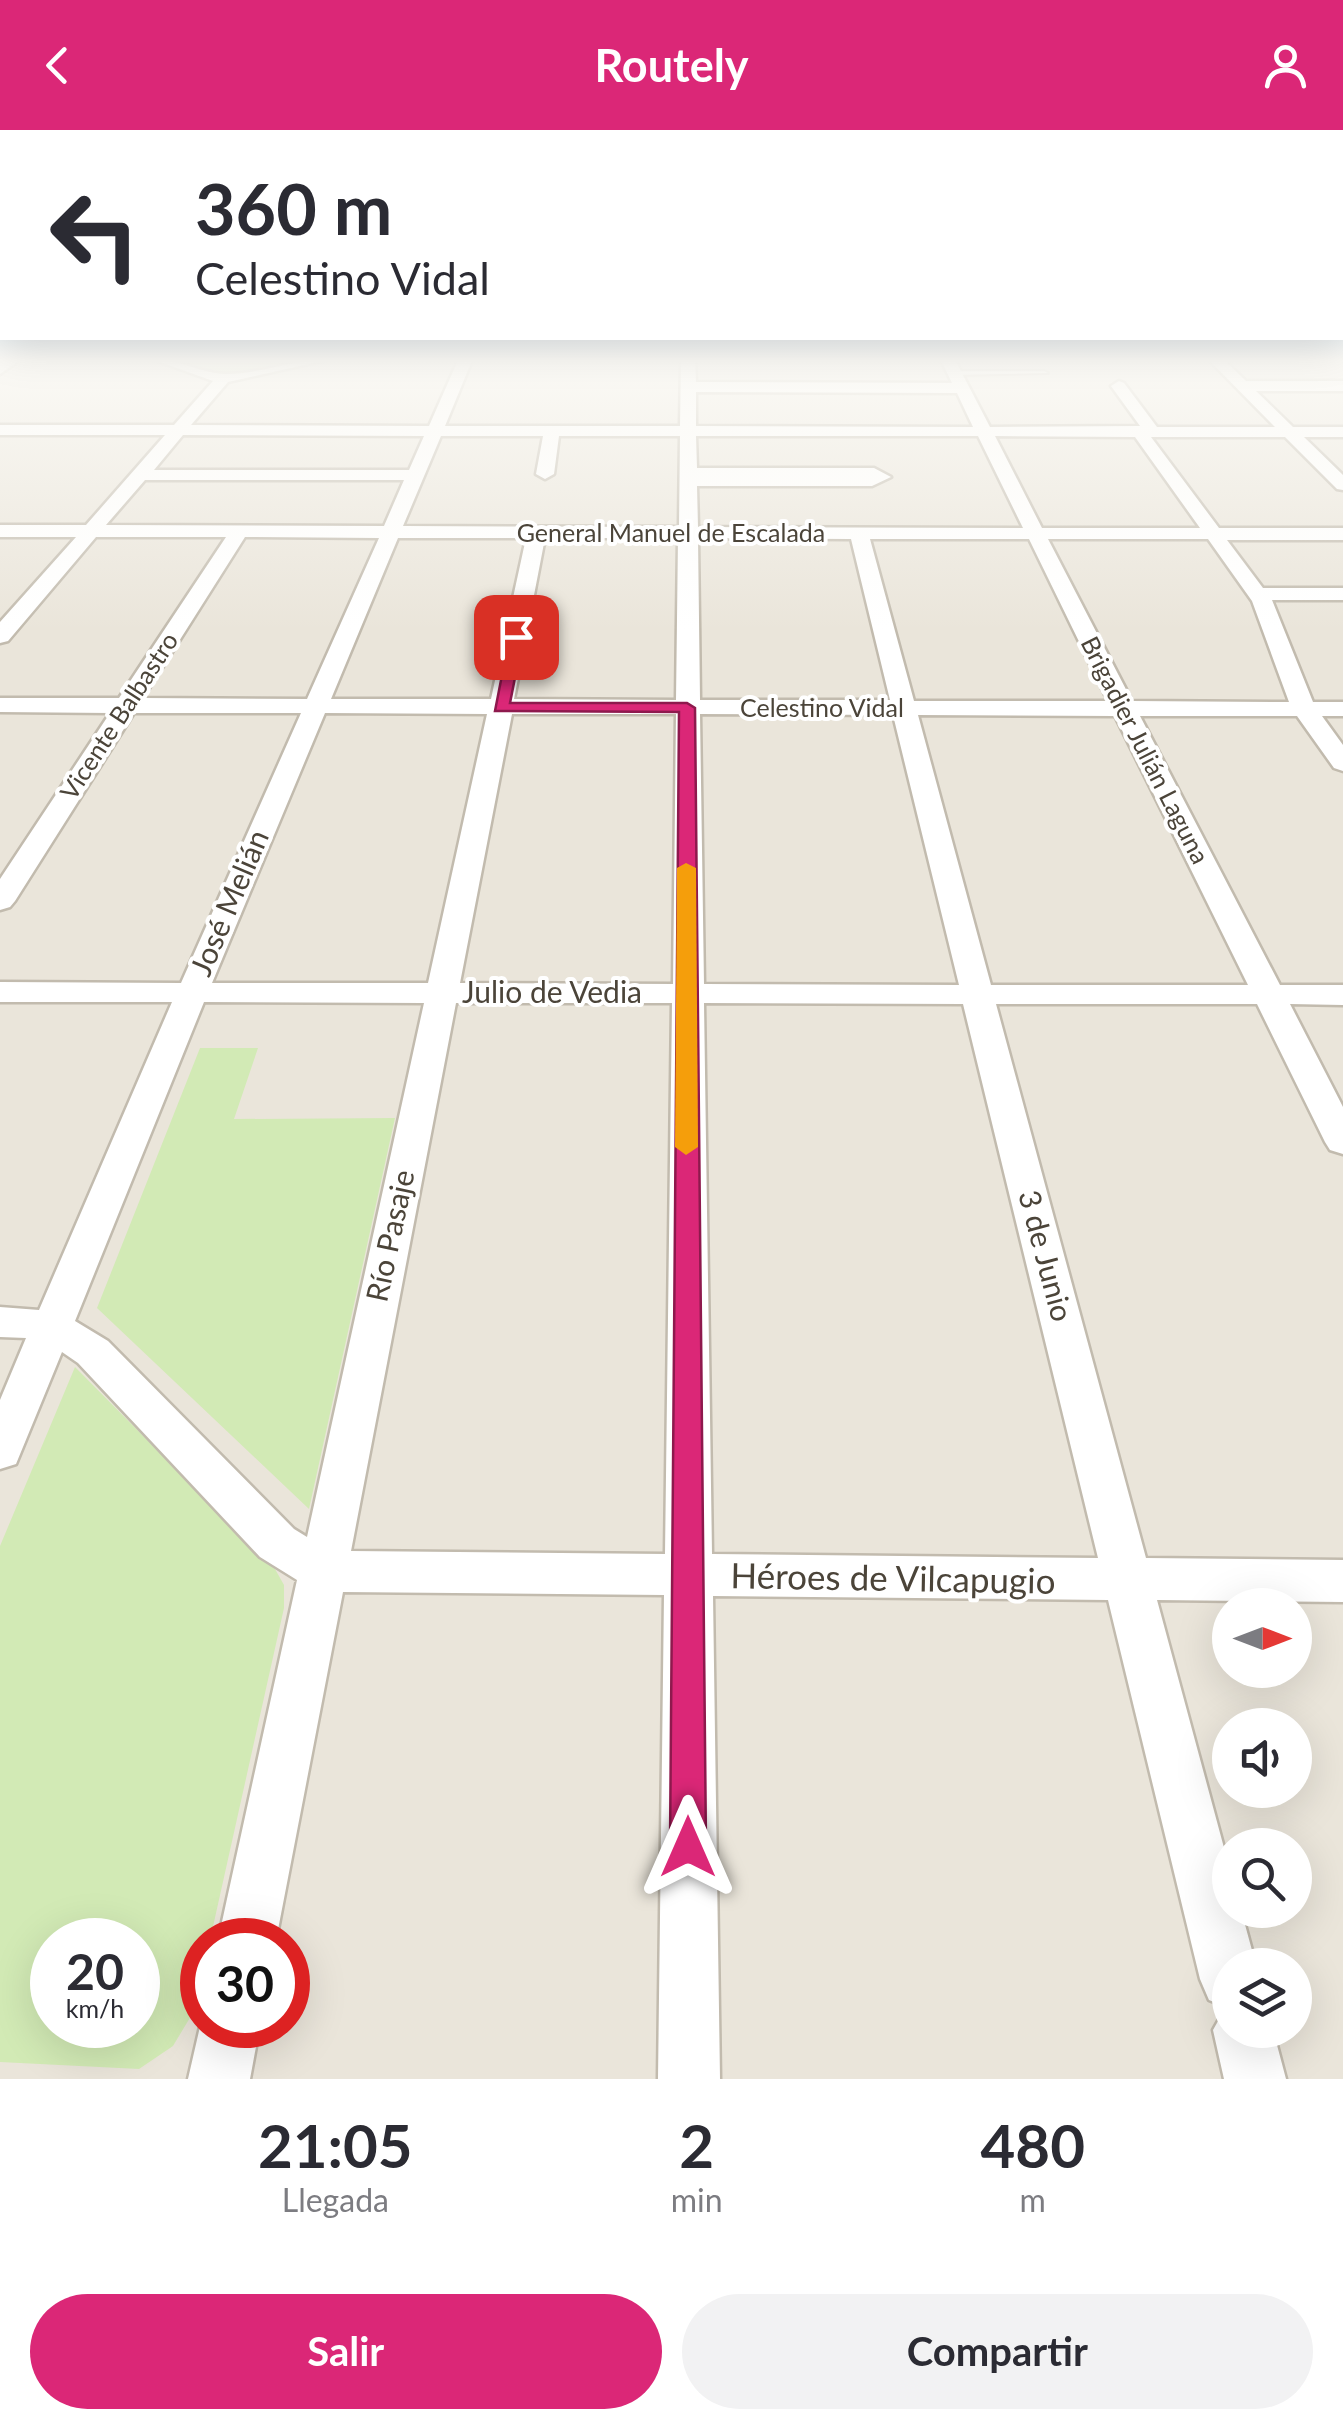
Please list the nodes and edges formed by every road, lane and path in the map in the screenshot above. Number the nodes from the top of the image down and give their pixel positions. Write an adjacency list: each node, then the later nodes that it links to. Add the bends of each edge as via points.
1 (163, 449): 9 (street)
2 (427, 449): 10 (street, José Melián)
3 (549, 449): 8 (street)
4 (686, 449): 11 (street)
5 (993, 449): 20 (street, Brigadier Julián Laguna)
6 (1158, 449): 21 (street)
7 (1307, 449): 12 (street)
8 (545, 474)
9 (140, 475): 10 (street); 14 (street)
10 (415, 476): 16 (street, José Melián)
11 (686, 477): 11 (street, via 872,481 882,477 874,474); 18 (street)
12 (1341, 481)
13 (0, 531): 14 (street, General Manuel de Escalada)
14 (92, 531): 15 (street, General Manuel de Escalada); 25 (street)
15 (239, 532): 16 (street, General Manuel de Escalada); 27 (street, Vicente Balbastro)
16 (390, 532): 17 (street, General Manuel de Escalada); 28 (street, José Melián)
17 (538, 532): 18 (street, General Manuel de Escalada); 29 (street, Río Pasaje)
18 (688, 533): 19 (street, General Manuel de Escalada); 30 (street)
19 (859, 534): 20 (street, General Manuel de Escalada); 31 (street, 3 de Junio)
20 (1036, 534): 21 (street, General Manuel de Escalada); 32 (street, Brigadier Julián Laguna)
21 (1212, 534): 22 (street, General Manuel de Escalada); 23 (street)
22 (1343, 534)
23 (1256, 594): 24 (street); 33 (street)
24 (1343, 594)
25 (0, 636)
26 (0, 705): 27 (street, Celestino Vidal)
27 (126, 706): 28 (street, Celestino Vidal); 36 (street, Vicente Balbastro)
28 (315, 706): 29 (street, Celestino Vidal); 38 (street, José Melián)
29 (501, 707): 30 (street, Celestino Vidal); 39 (street, Río Pasaje)
30 (687, 708): 31 (street, Celestino Vidal); 40 (street)
31 (904, 708): 32 (street, Celestino Vidal); 41 (street, 3 de Junio)
32 (1125, 709): 33 (street, Celestino Vidal); 42 (street, Brigadier Julián Laguna)
33 (1304, 709): 34 (street, Celestino Vidal); 35 (street)
34 (1343, 709)
35 (1343, 763)
36 (0, 901)
37 (0, 992): 38 (street, Julio de Vedia)
38 (192, 992): 39 (street, Julio de Vedia); 46 (street, José Melián)
39 (440, 993): 40 (street, Julio de Vedia); 48 (street, Río Pasaje)
40 (686, 993): 41 (street, Julio de Vedia); 49 (street)
41 (977, 995): 42 (street, Julio de Vedia); 51 (street, 3 de Junio)
42 (1270, 995): 43 (street, Julio de Vedia); 44 (street, Brigadier Julián Laguna)
43 (1343, 995)
44 (1343, 1142)
45 (0, 1322): 46 (street, Héroes de Vilcapugio)
46 (52, 1326): 47 (street, José Melián); 48 (street, Héroes de Vilcapugio, via 93,1352 276,1543)
47 (0, 1451)
48 (322, 1570): 49 (street, Héroes de Vilcapugio); 52 (street, Río Pasaje)
49 (688, 1576): 51 (street, Héroes de Vilcapugio); 57 (street)
50 (1343, 1581): 51 (street, Héroes de Vilcapugio)
51 (1130, 1582): 53 (street, 3 de Junio)
52 (251, 1918)
53 (1222, 1948)
54 (225, 2048): 56 (street)
55 (1247, 2048): 58 (street)
56 (219, 2079)
57 (688, 2079)
58 (1255, 2079)

